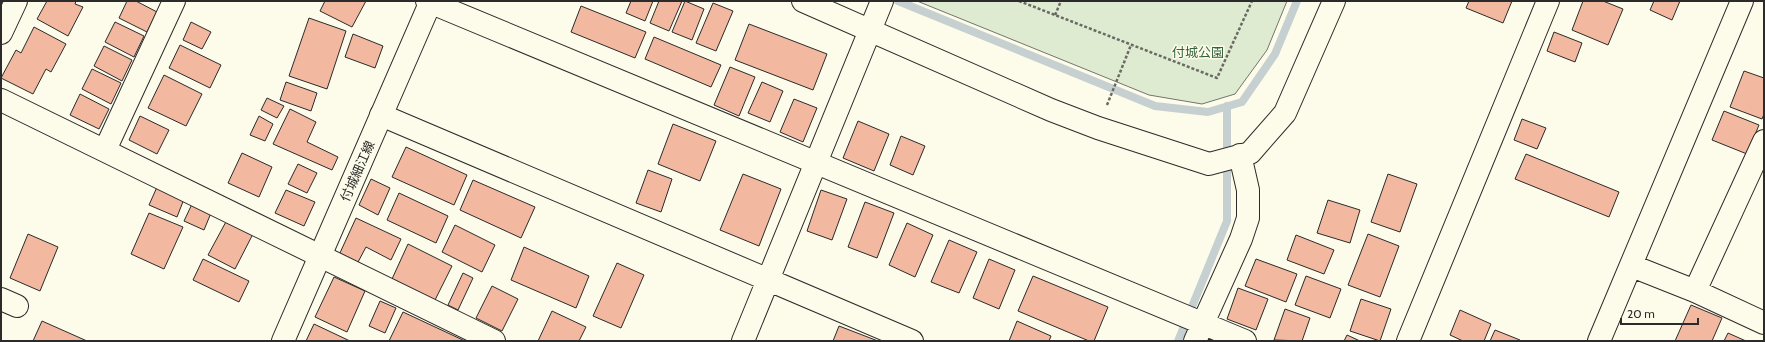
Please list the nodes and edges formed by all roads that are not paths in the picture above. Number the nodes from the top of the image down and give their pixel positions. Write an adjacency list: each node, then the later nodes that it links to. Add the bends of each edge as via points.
1 (16, 1): 10 (street)
2 (174, 1): 14 (street)
3 (803, 1): 9 (street)
4 (882, 1): 9 (street)
5 (1334, 1): 15 (street, via 1285,113 1250,153)
6 (1548, 1): 28 (street)
7 (1742, 1): 18 (street)
8 (429, 2): 12 (street, 付城細江線); 16 (street)
9 (870, 30): 15 (street, via 1051,110 1098,128 1209,164); 16 (street)
10 (1, 33)
11 (1, 100): 14 (street)
12 (381, 115): 17 (street, 付城細江線); 19 (street)
13 (1764, 141): 20 (street)
14 (105, 150): 17 (street)
15 (1240, 155): 22 (street, via 1248,190 1248,218)
16 (816, 163): 19 (street); 22 (street)
17 (319, 257): 23 (street, 付城細江線); 24 (street)
18 (1632, 266): 20 (street); 29 (street)
19 (768, 279): 25 (street); 26 (street)
20 (1695, 291): 21 (street)
21 (1764, 323)
22 (1199, 333): 27 (street)
23 (283, 341)
24 (494, 341)
25 (743, 341)
26 (912, 341)
27 (1245, 341)
28 (1408, 341)
29 (1599, 341)

